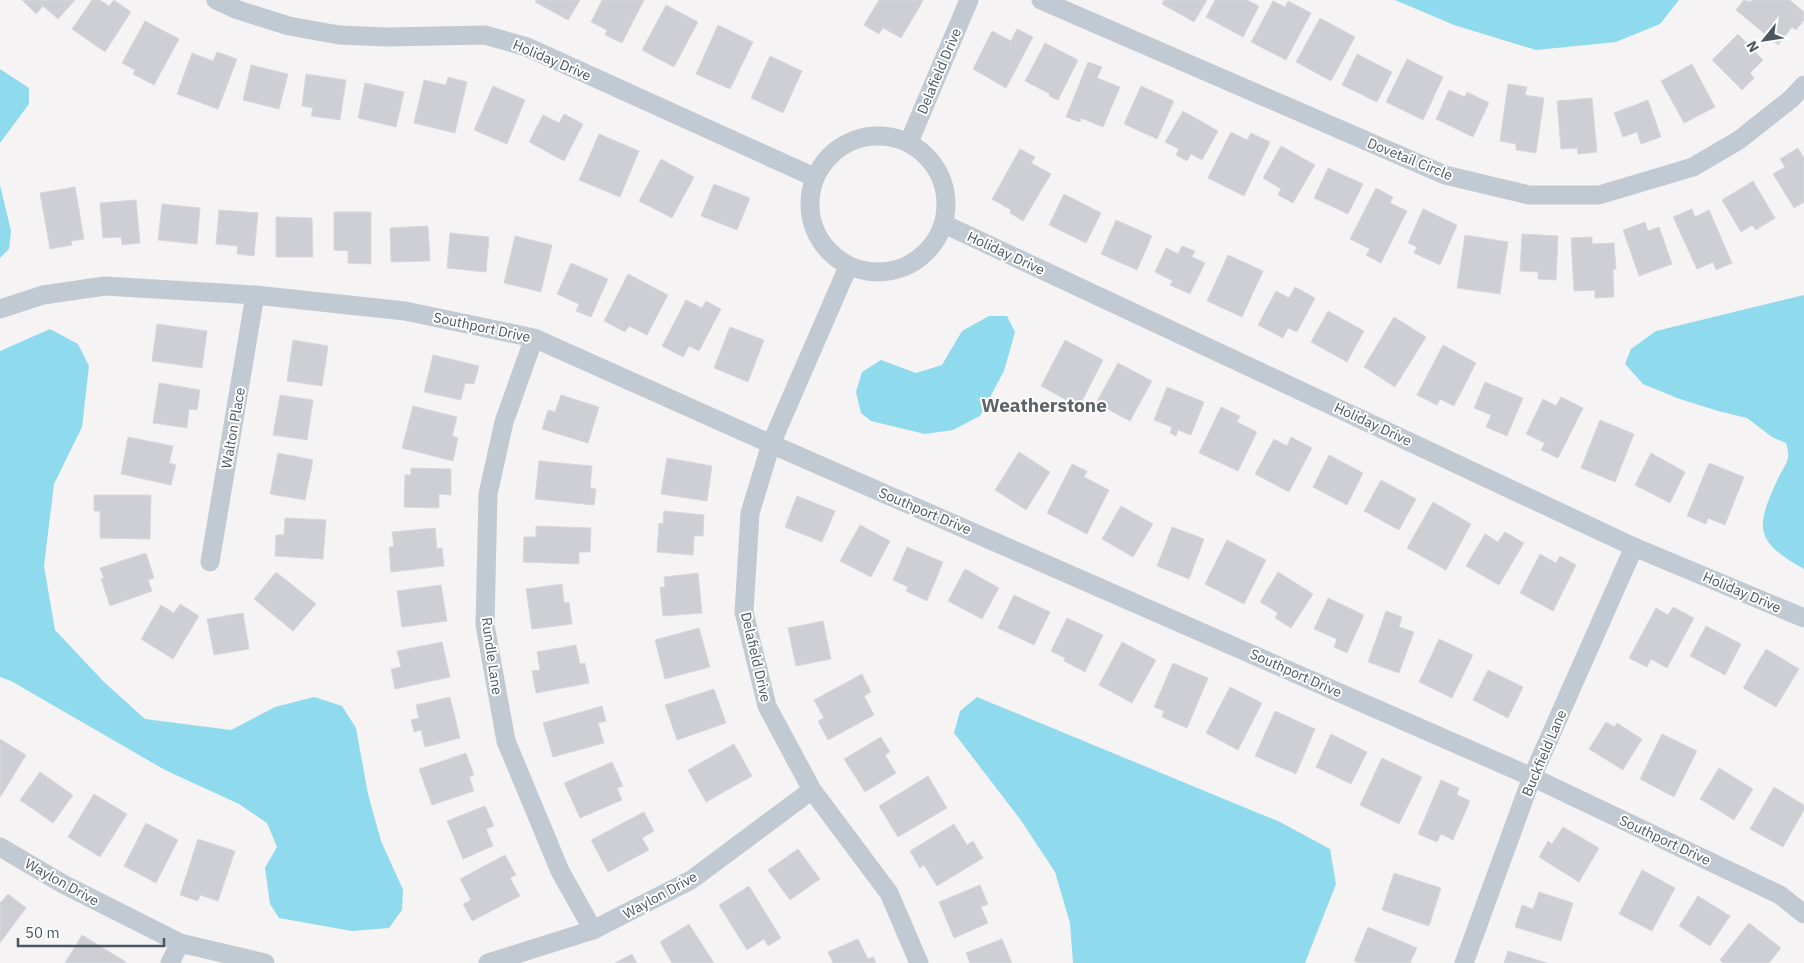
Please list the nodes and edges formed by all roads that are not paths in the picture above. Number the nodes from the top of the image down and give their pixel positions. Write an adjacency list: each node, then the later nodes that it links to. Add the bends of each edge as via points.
1 (216, 0): 6 (street, Holiday Drive, via 289,26 339,35 387,38 485,35 527,47)
2 (969, 0): 5 (street, Delafield Drive)
3 (1041, 0): 4 (street, Dovetail Circle, via 1445,175 1529,195 1599,195 1693,166 1739,140)
4 (1804, 85)
5 (909, 142): 6 (street, via 883,135 860,137 831,153); 7 (street, via 937,167 947,198)
6 (814, 178): 8 (street, via 809,199 812,222 829,252)
7 (944, 224): 8 (street, via 927,254 901,270 876,274); 13 (street, Holiday Drive)
8 (848, 267): 12 (street, Delafield Drive)
9 (255, 295): 10 (street, Southport Drive, via 105,286 44,295); 11 (street, Southport Drive, via 405,311); 14 (street, Walton Place)
10 (0, 308)
11 (534, 338): 12 (street, Southport Drive); 20 (street, Rundle Lane, via 504,422 488,494 485,625 506,741 560,871)
12 (771, 444): 16 (street, Southport Drive); 17 (street, Delafield Drive, via 750,513 744,612 767,706)
13 (1634, 546): 15 (street, Holiday Drive); 16 (street, Buckfield Lane)
14 (210, 562)
15 (1804, 618)
16 (1532, 777): 19 (street, Southport Drive, via 1780,895); 26 (street, Buckfield Lane)
17 (812, 790): 20 (street, Waylon Drive, via 691,880); 25 (street, Delafield Drive, via 888,893)
18 (0, 847): 21 (street, Waylon Drive, via 63,884)
19 (1804, 914)
20 (594, 930): 24 (street, Waylon Drive)
21 (180, 943): 22 (street); 23 (street, Waylon Drive)
22 (170, 963)
23 (265, 963)
24 (488, 963)
25 (918, 963)
26 (1464, 963)

